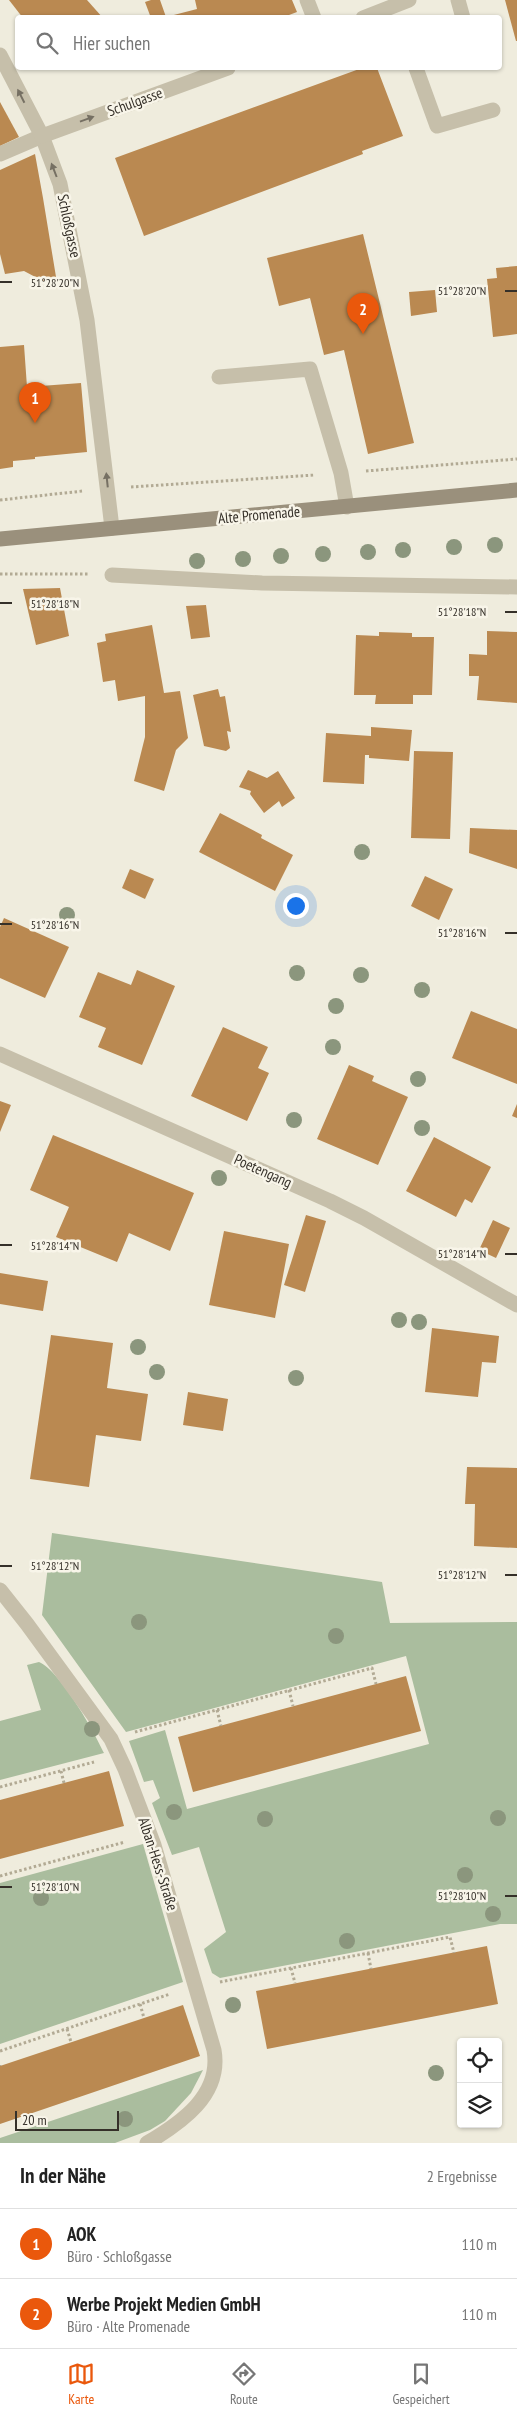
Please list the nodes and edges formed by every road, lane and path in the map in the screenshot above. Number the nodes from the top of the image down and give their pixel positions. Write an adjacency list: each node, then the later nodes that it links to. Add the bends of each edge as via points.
1 (307, 0): 4 (street)
2 (409, 0): 5 (street)
3 (458, 0): 6 (street)
4 (313, 15)
5 (371, 15)
6 (462, 15)
7 (0, 56): 11 (street, Schloßgasse, one-way to 7)
8 (223, 70): 11 (street, Schulgasse, one-way to 8)
9 (417, 70): 10 (street, via 437,126)
10 (493, 110)
11 (42, 136): 12 (street, Schulgasse); 16 (street, Schloßgasse, one-way to 11, via 96,380 80,282 60,184)
12 (0, 154)
13 (219, 377): 15 (street, via 310,369)
14 (517, 458): 15 (path)
15 (341, 473): 16 (path); 19 (street)
16 (108, 488): 18 (path); 20 (street, Schloßgasse)
17 (517, 490): 19 (main road, Alte Promenade)
18 (0, 500)
19 (347, 507): 20 (main road, Alte Promenade)
20 (112, 528): 21 (main road, Alte Promenade)
21 (0, 538)
22 (0, 574): 23 (path)
23 (112, 575): 24 (street, via 262,583)
24 (517, 587)
25 (0, 1054): 26 (street, Poetengang, via 330,1201)
26 (517, 1305)
27 (0, 1590): 33 (street, Alban-Hess-Straße)
28 (376, 1684): 29 (path, via 372,1668)
29 (289, 1690): 30 (path); 31 (path)
30 (293, 1706)
31 (217, 1710): 32 (path); 33 (path)
32 (221, 1726)
33 (111, 1739): 34 (street, Alban-Hess-Straße)
34 (120, 1756): 35 (path); 38 (street, Alban-Hess-Straße)
35 (61, 1771): 36 (path); 37 (path)
36 (64, 1783)
37 (0, 1787)
38 (150, 1835): 39 (path); 50 (street, Alban-Hess-Straße, via 214,2050 216,2070 212,2085 199,2102 179,2122)
39 (0, 1876)
40 (450, 1937): 42 (path)
41 (368, 1953): 44 (path)
42 (454, 1953)
43 (291, 1968): 45 (path)
44 (371, 1969)
45 (295, 1984)
46 (140, 2004): 47 (path)
47 (144, 2018)
48 (67, 2028): 49 (path)
49 (71, 2042)
50 (147, 2143)

